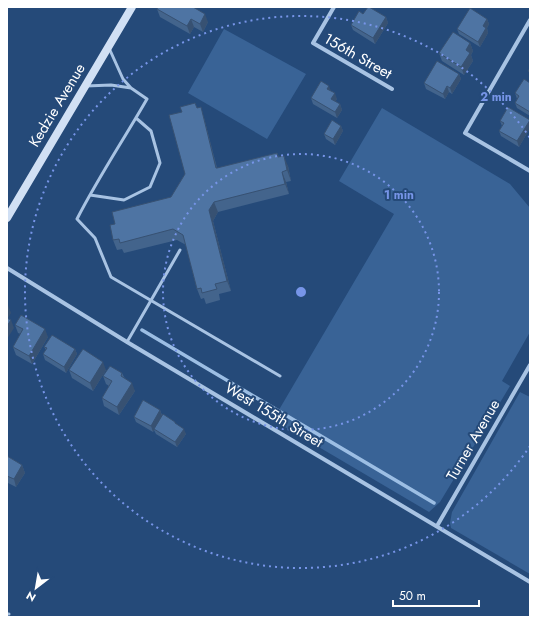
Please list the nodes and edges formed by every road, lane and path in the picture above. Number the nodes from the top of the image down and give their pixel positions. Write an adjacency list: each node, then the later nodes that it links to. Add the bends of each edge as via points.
1 (132, 7): 4 (main road, Kedzie Avenue)
2 (334, 7): 7 (street, 156th Street, via 313,43)
3 (530, 20): 9 (street, via 465,133)
4 (109, 46): 5 (main road, Kedzie Avenue); 6 (lane, via 123,79)
5 (85, 86): 6 (lane, via 111,85); 11 (main road, Kedzie Avenue)
6 (130, 88): 8 (lane, via 147,99)
7 (392, 89)
8 (136, 118): 10 (lane); 10 (lane, via 151,130 160,163 150,187 124,200)
9 (530, 171)
10 (90, 195): 14 (lane, via 78,219 95,238 111,277)
11 (7, 218)
12 (180, 250): 14 (lane)
13 (7, 268): 15 (street, West 155th Street)
14 (151, 300): 15 (lane); 17 (lane)
15 (127, 342): 18 (street, West 155th Street)
16 (530, 365): 18 (street, Turner Avenue)
17 (280, 376)
18 (437, 526): 19 (street, West 155th Street)
19 (530, 582)

